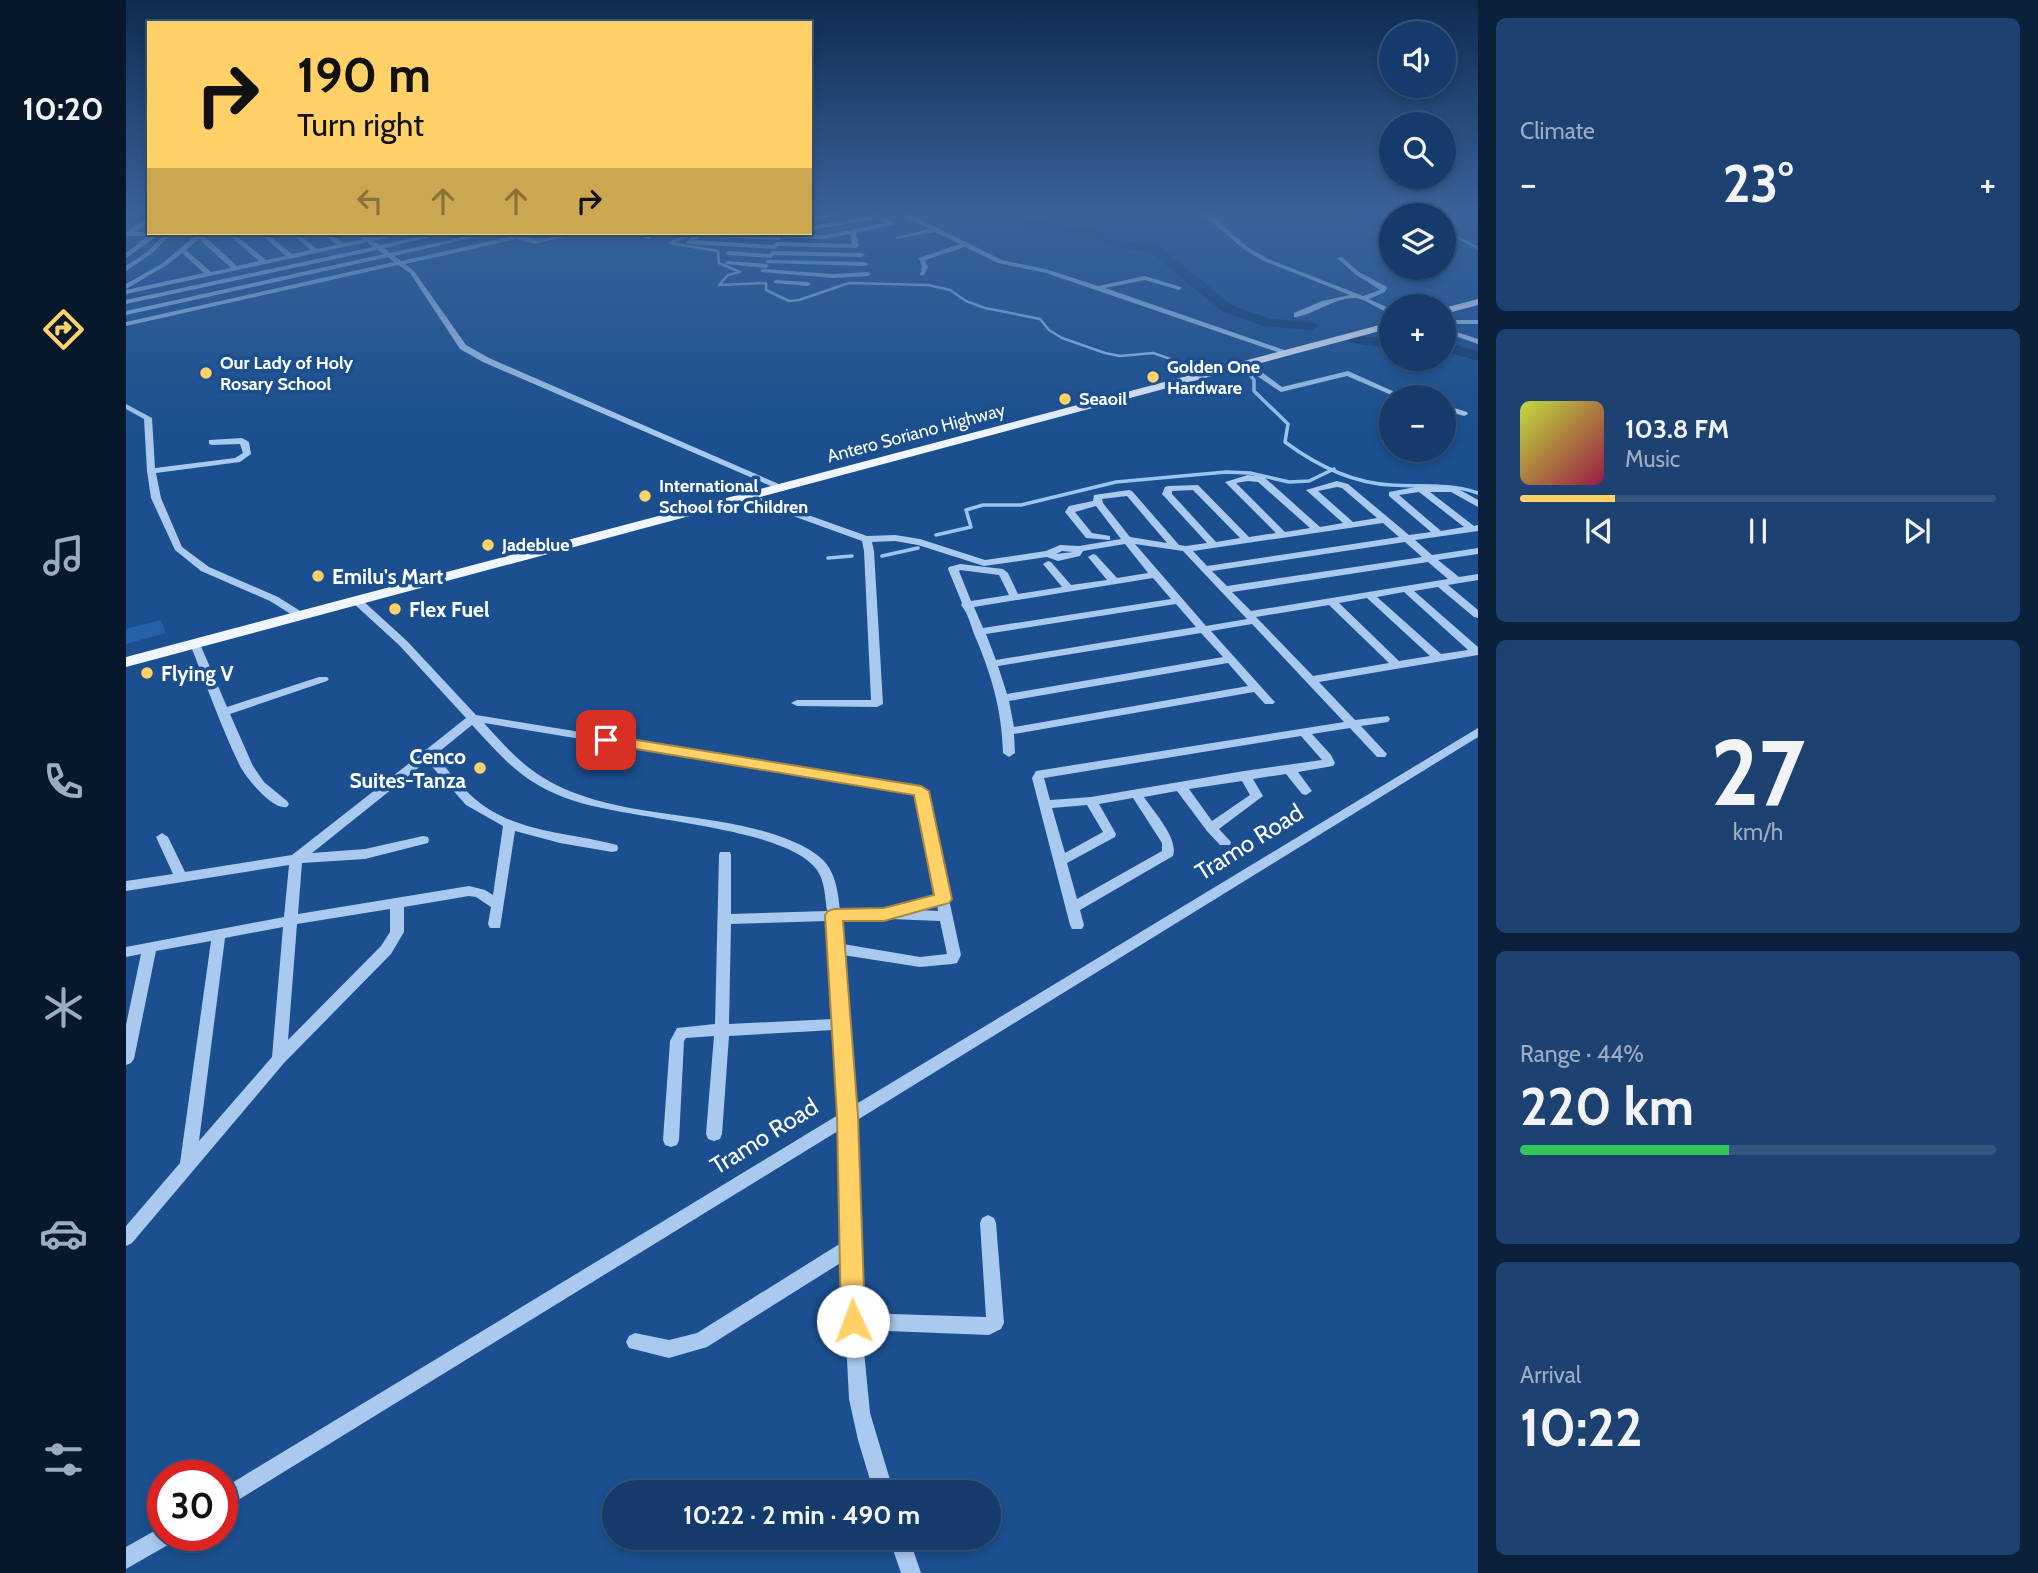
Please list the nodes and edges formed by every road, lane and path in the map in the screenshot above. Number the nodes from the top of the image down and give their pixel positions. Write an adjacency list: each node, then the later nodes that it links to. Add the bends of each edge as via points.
1 (193, 287): 9 (street)
2 (242, 287): 13 (street)
3 (292, 287): 17 (street)
4 (422, 287): 29 (street, via 463,347 637,425 650,436)
5 (1334, 287): 8 (street)
6 (1384, 287): 8 (street)
7 (1097, 288): 21 (street)
8 (1359, 298): 11 (street); 14 (street, via 1325,303)
9 (126, 302)
10 (1478, 302): 12 (main road)
11 (1379, 307)
12 (1456, 308)
13 (126, 313)
14 (1297, 315)
15 (1456, 322): 16 (street)
16 (1478, 322)
17 (126, 324)
18 (1379, 328): 21 (main road, Antero Soriano Highway)
19 (1456, 334): 20 (street)
20 (1478, 342)
21 (1289, 353): 22 (main road, Antero Soriano Highway)
22 (1245, 365): 23 (street, via 1281,390 1348,373); 29 (main road, Antero Soriano Highway)
23 (1379, 387)
24 (126, 406): 28 (street, via 148,418)
25 (1456, 411): 26 (street)
26 (1464, 414)
27 (212, 442): 28 (street, via 242,441 247,454 237,460)
28 (151, 471): 66 (street, via 156,498 178,548 205,569)
29 (778, 489): 31 (main road, Antero Soriano Highway)
30 (1421, 489): 33 (street, via 1453,489); 37 (street); 38 (street, via 1392,494)
31 (749, 497): 41 (street); 61 (main road, Antero Soriano Highway)
32 (1098, 503): 40 (street); 40 (street, via 1070,512 1089,536); 45 (street, via 1099,496 1129,494)
33 (1478, 504)
34 (1384, 520): 35 (street); 35 (street, via 1342,484 1311,490); 42 (street)
35 (1350, 524): 36 (street)
36 (1317, 529): 39 (street); 39 (street, via 1261,479 1230,482)
37 (1475, 529): 38 (street)
38 (1439, 534): 42 (street)
39 (1283, 535): 43 (street)
40 (1128, 538): 45 (street); 49 (street); 51 (street)
41 (866, 539): 49 (street, via 920,542 984,563); 82 (street, via 877,704)
42 (1408, 539): 48 (street); 50 (street)
43 (1247, 540): 44 (street); 44 (street, via 1195,487 1168,489 1167,494)
44 (1214, 545): 45 (street)
45 (1181, 549): 50 (street)
46 (1478, 551): 48 (street)
47 (1093, 557): 54 (street)
48 (1430, 558): 53 (street); 58 (street)
49 (1048, 559): 56 (street)
50 (1205, 569): 58 (street)
51 (1155, 575): 54 (street); 62 (street)
52 (1477, 578): 53 (street)
53 (1457, 580): 55 (street)
54 (1114, 582): 56 (street)
55 (1440, 583): 57 (street); 65 (street)
56 (1069, 589): 60 (street)
57 (1406, 589): 59 (street); 71 (street)
58 (1224, 590): 67 (street)
59 (1369, 595): 63 (street); 72 (street)
60 (1015, 598): 64 (street); 64 (street, via 1003,573 955,567)
61 (357, 601): 66 (main road, Antero Soriano Highway); 84 (street)
62 (1178, 601): 68 (street); 69 (street)
63 (1331, 601): 67 (street); 76 (street)
64 (966, 605): 69 (street)
65 (1478, 615)
66 (301, 616): 70 (main road, Antero Soriano Highway)
67 (1251, 618): 68 (street); 78 (street)
68 (1205, 630): 73 (street); 75 (street)
69 (978, 632): 75 (street)
70 (195, 644): 74 (main road, Antero Soriano Highway); 83 (street)
71 (1478, 652): 72 (street)
72 (1439, 658): 76 (street)
73 (1230, 659): 79 (street); 80 (street)
74 (126, 662)
75 (993, 664): 80 (street)
76 (1397, 665): 78 (street)
77 (323, 679): 83 (street)
78 (1310, 680): 86 (street)
79 (1256, 688): 81 (street); 87 (street)
80 (1004, 698): 87 (street)
81 (1269, 702)
82 (797, 703)
83 (225, 712): 99 (street, via 247,766 260,785)
84 (474, 718): 90 (street); 112 (street, via 921,791); 117 (street, via 517,766 562,794 732,827 800,850 826,874)
85 (1384, 719): 86 (street)
86 (1352, 724): 88 (street); 92 (street)
87 (1010, 731): 91 (street)
88 (1304, 732): 93 (street, via 1330,761); 100 (street, via 1040,774)
89 (1478, 732): 131 (street, Tramo Road)
90 (427, 753): 101 (street, via 478,808); 108 (street)
91 (1009, 753)
92 (1381, 754)
93 (1288, 768): 94 (street); 96 (street)
94 (1244, 775): 95 (street); 102 (street, via 1257,796 1254,801)
95 (1180, 786): 97 (street); 102 (street)
96 (1306, 791)
97 (1136, 793): 98 (street); 115 (street, via 1168,843 1168,853)
98 (1091, 801): 100 (street); 109 (street, via 1110,834)
99 (284, 804)
100 (1045, 806): 109 (street)
101 (510, 823): 106 (street, via 554,838); 114 (street)
102 (1211, 828): 105 (street)
103 (162, 836): 110 (street)
104 (423, 840): 108 (street, via 365,854)
105 (1225, 842)
106 (612, 848)
107 (724, 855): 120 (street)
108 (296, 859): 110 (street); 119 (street)
109 (1060, 861): 115 (street)
110 (181, 878): 111 (street)
111 (126, 886)
112 (943, 899): 116 (street); 118 (street)
113 (397, 903): 114 (street, via 468,891); 119 (street); 130 (street, via 397,932 386,950)
114 (498, 905): 121 (street)
115 (1073, 908): 122 (street)
116 (884, 914): 117 (street); 118 (street)
117 (834, 915): 120 (street); 125 (street)
118 (946, 916): 125 (street, via 954,955 948,961 920,962)
119 (293, 919): 123 (street); 130 (street)
120 (725, 919): 128 (street)
121 (495, 924)
122 (1077, 925)
123 (219, 934): 124 (street); 134 (street)
124 (150, 947): 126 (street); 129 (street)
125 (835, 948): 127 (street)
126 (126, 952)
127 (842, 1024): 128 (street); 131 (street)
128 (722, 1030): 132 (street); 133 (street, via 688,1030 678,1036)
129 (126, 1059)
130 (279, 1059): 134 (street)
131 (847, 1116): 137 (street); 141 (street, Tramo Road)
132 (714, 1135)
133 (671, 1140)
134 (188, 1164): 136 (street)
135 (988, 1223): 138 (street, via 995,1323)
136 (126, 1238)
137 (850, 1247): 138 (street); 139 (street, via 701,1341 669,1349)
138 (853, 1321): 140 (street, via 863,1426)
139 (635, 1342)
140 (880, 1480)
141 (238, 1490)
142 (147, 1546): 144 (street)
143 (903, 1550): 145 (street)
144 (126, 1559)
145 (911, 1573)

